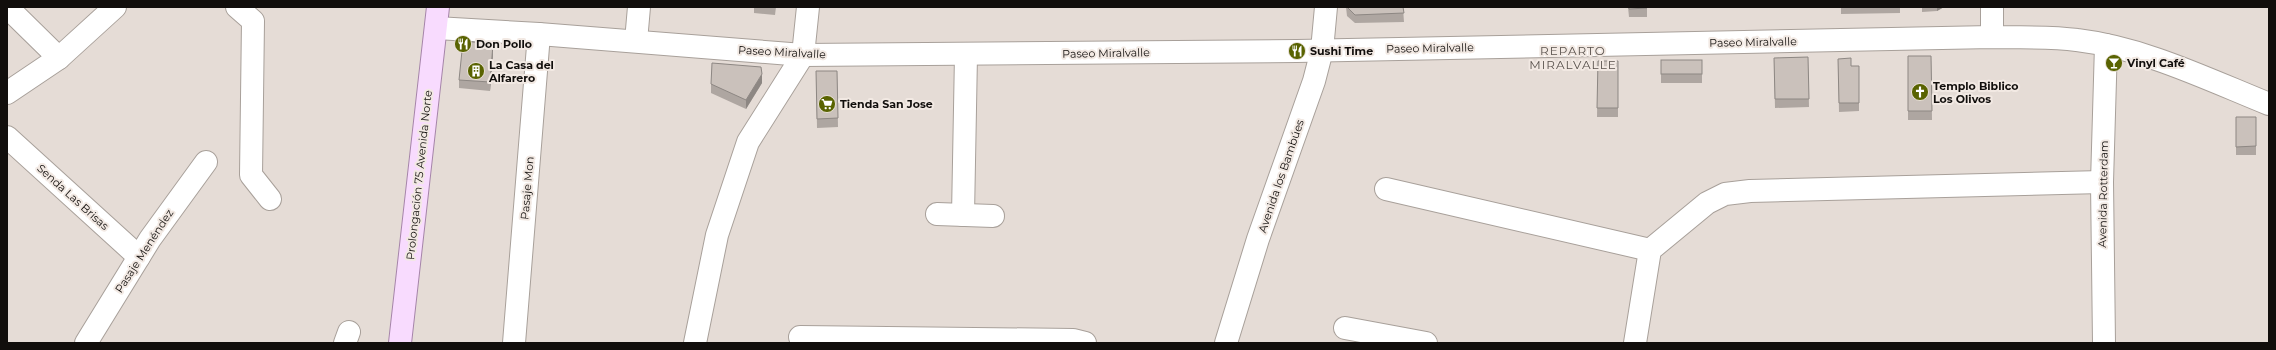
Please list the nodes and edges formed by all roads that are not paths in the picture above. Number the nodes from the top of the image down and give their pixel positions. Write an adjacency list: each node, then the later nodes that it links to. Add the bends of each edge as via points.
1 (115, 7): 17 (street)
2 (237, 7): 24 (street, via 253,21 251,175)
3 (438, 7): 9 (main road, Prolongación 75 Avenida Norte)
4 (639, 7): 12 (street)
5 (808, 7): 15 (street)
6 (1326, 7): 14 (street, Avenida los Bambúes)
7 (1992, 7): 11 (street)
8 (7, 8): 17 (street)
9 (436, 28): 10 (street, Paseo Miralvalle); 34 (main road, Prolongación 75 Avenida Norte)
10 (539, 34): 12 (street, Paseo Miralvalle); 35 (street, Pasaje Mon)
11 (1992, 37): 13 (street, Paseo Miralvalle, via 2070,39); 14 (street, Paseo Miralvalle)
12 (636, 42): 15 (street, Paseo Miralvalle)
13 (2106, 45): 19 (street, Paseo Miralvalle, via 2144,54); 22 (street, Avenida Rotterdam)
14 (1322, 50): 16 (street, Paseo Miralvalle); 38 (street, Avenida los Bambúes, via 1314,81 1258,239)
15 (803, 55): 16 (street, Paseo Miralvalle); 36 (street, via 748,142 717,235)
16 (966, 55): 26 (street)
17 (59, 58): 18 (street)
18 (7, 94)
19 (2269, 104)
20 (7, 137): 29 (street, Senda Las Brisas)
21 (206, 162): 29 (street, Pasaje Menéndez)
22 (2102, 182): 28 (street, via 1750,191 1725,194 1707,203); 40 (street, Avenida Rotterdam)
23 (1386, 189): 28 (street)
24 (270, 199)
25 (937, 214): 26 (street)
26 (963, 215): 27 (street)
27 (993, 216)
28 (1650, 250): 32 (street)
29 (139, 257): 33 (street, Pasaje Menéndez)
30 (1346, 328): 39 (street)
31 (800, 337): 37 (street, via 1073,340)
32 (1637, 342)
33 (86, 343)
34 (400, 343)
35 (514, 343)
36 (695, 343)
37 (1085, 343)
38 (1226, 343)
39 (1426, 343)
40 (2104, 343)

